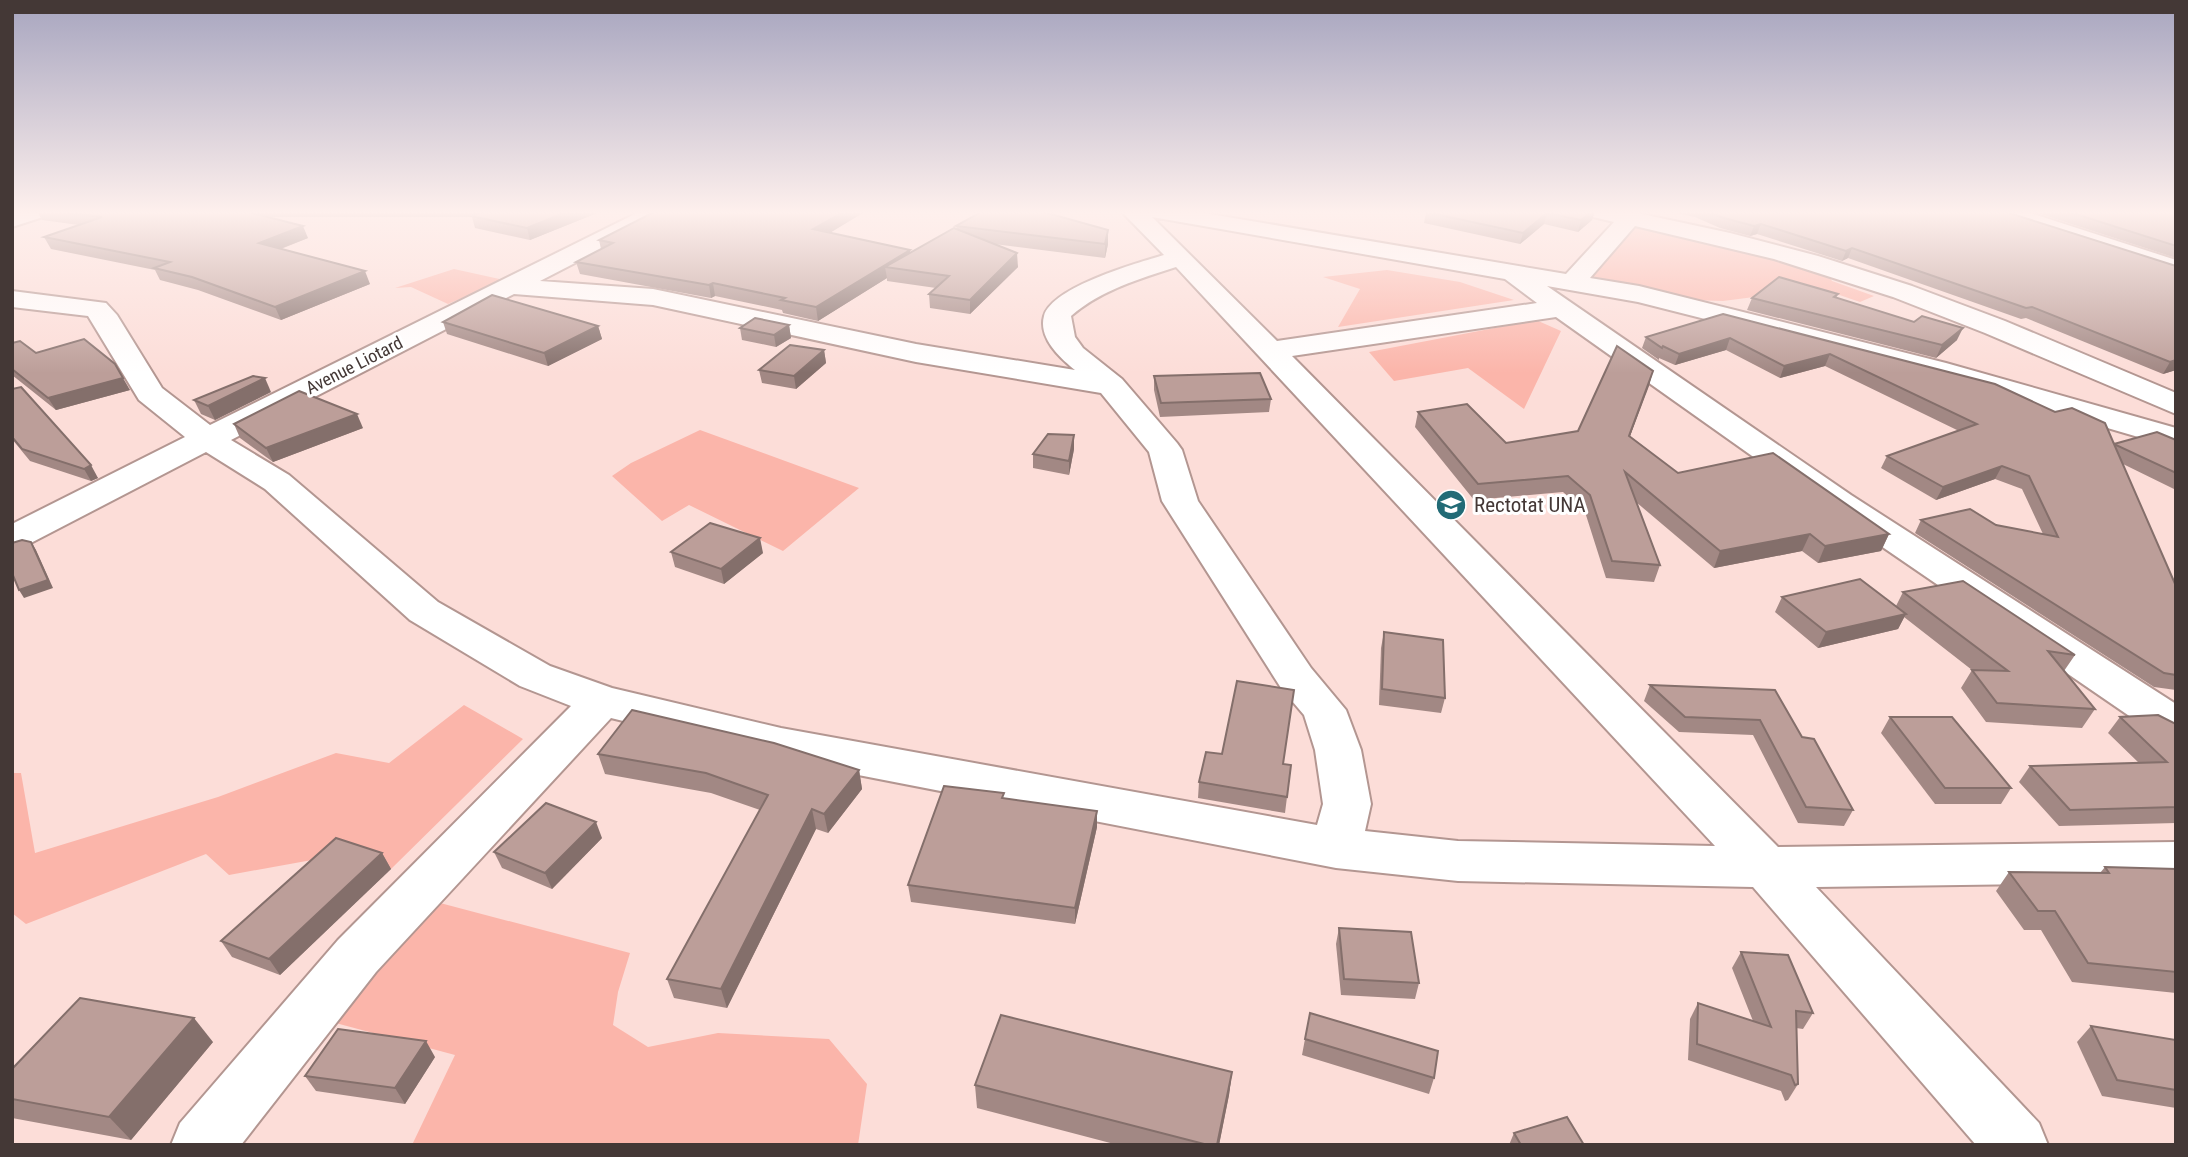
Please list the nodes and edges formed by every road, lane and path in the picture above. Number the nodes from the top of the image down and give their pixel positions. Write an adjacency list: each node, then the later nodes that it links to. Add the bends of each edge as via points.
1 (549, 265): 7 (street, Avenue Liotard)
2 (1159, 265): 11 (street, via 1104,283 1073,299 1058,314 1061,339)
3 (1188, 265): 10 (street)
4 (1476, 265): 8 (street, via 1509,271)
5 (1592, 265): 8 (street)
6 (1822, 265): 12 (street, via 1950,308)
7 (507, 286): 11 (street, via 653,297 916,353); 14 (street, Avenue Liotard)
8 (1567, 295): 10 (street); 13 (street, via 1728,315); 17 (street, via 1839,502)
9 (12, 299): 14 (street, via 96,309 150,394)
10 (1269, 351): 20 (street)
11 (1111, 385): 18 (street, via 1165,450 1180,501 1296,678 1324,710 1338,750 1347,804)
12 (2176, 405)
13 (2176, 438)
14 (209, 440): 15 (street, Avenue Liotard); 16 (street, via 277,482 424,611 535,676)
15 (14, 536)
16 (602, 701): 18 (street, via 781,744); 21 (street, via 357,956)
17 (2176, 726)
18 (1336, 848): 20 (street, via 1458,861)
19 (2176, 862): 20 (street)
20 (1766, 867): 22 (street)
21 (202, 1145)
22 (2017, 1145)

